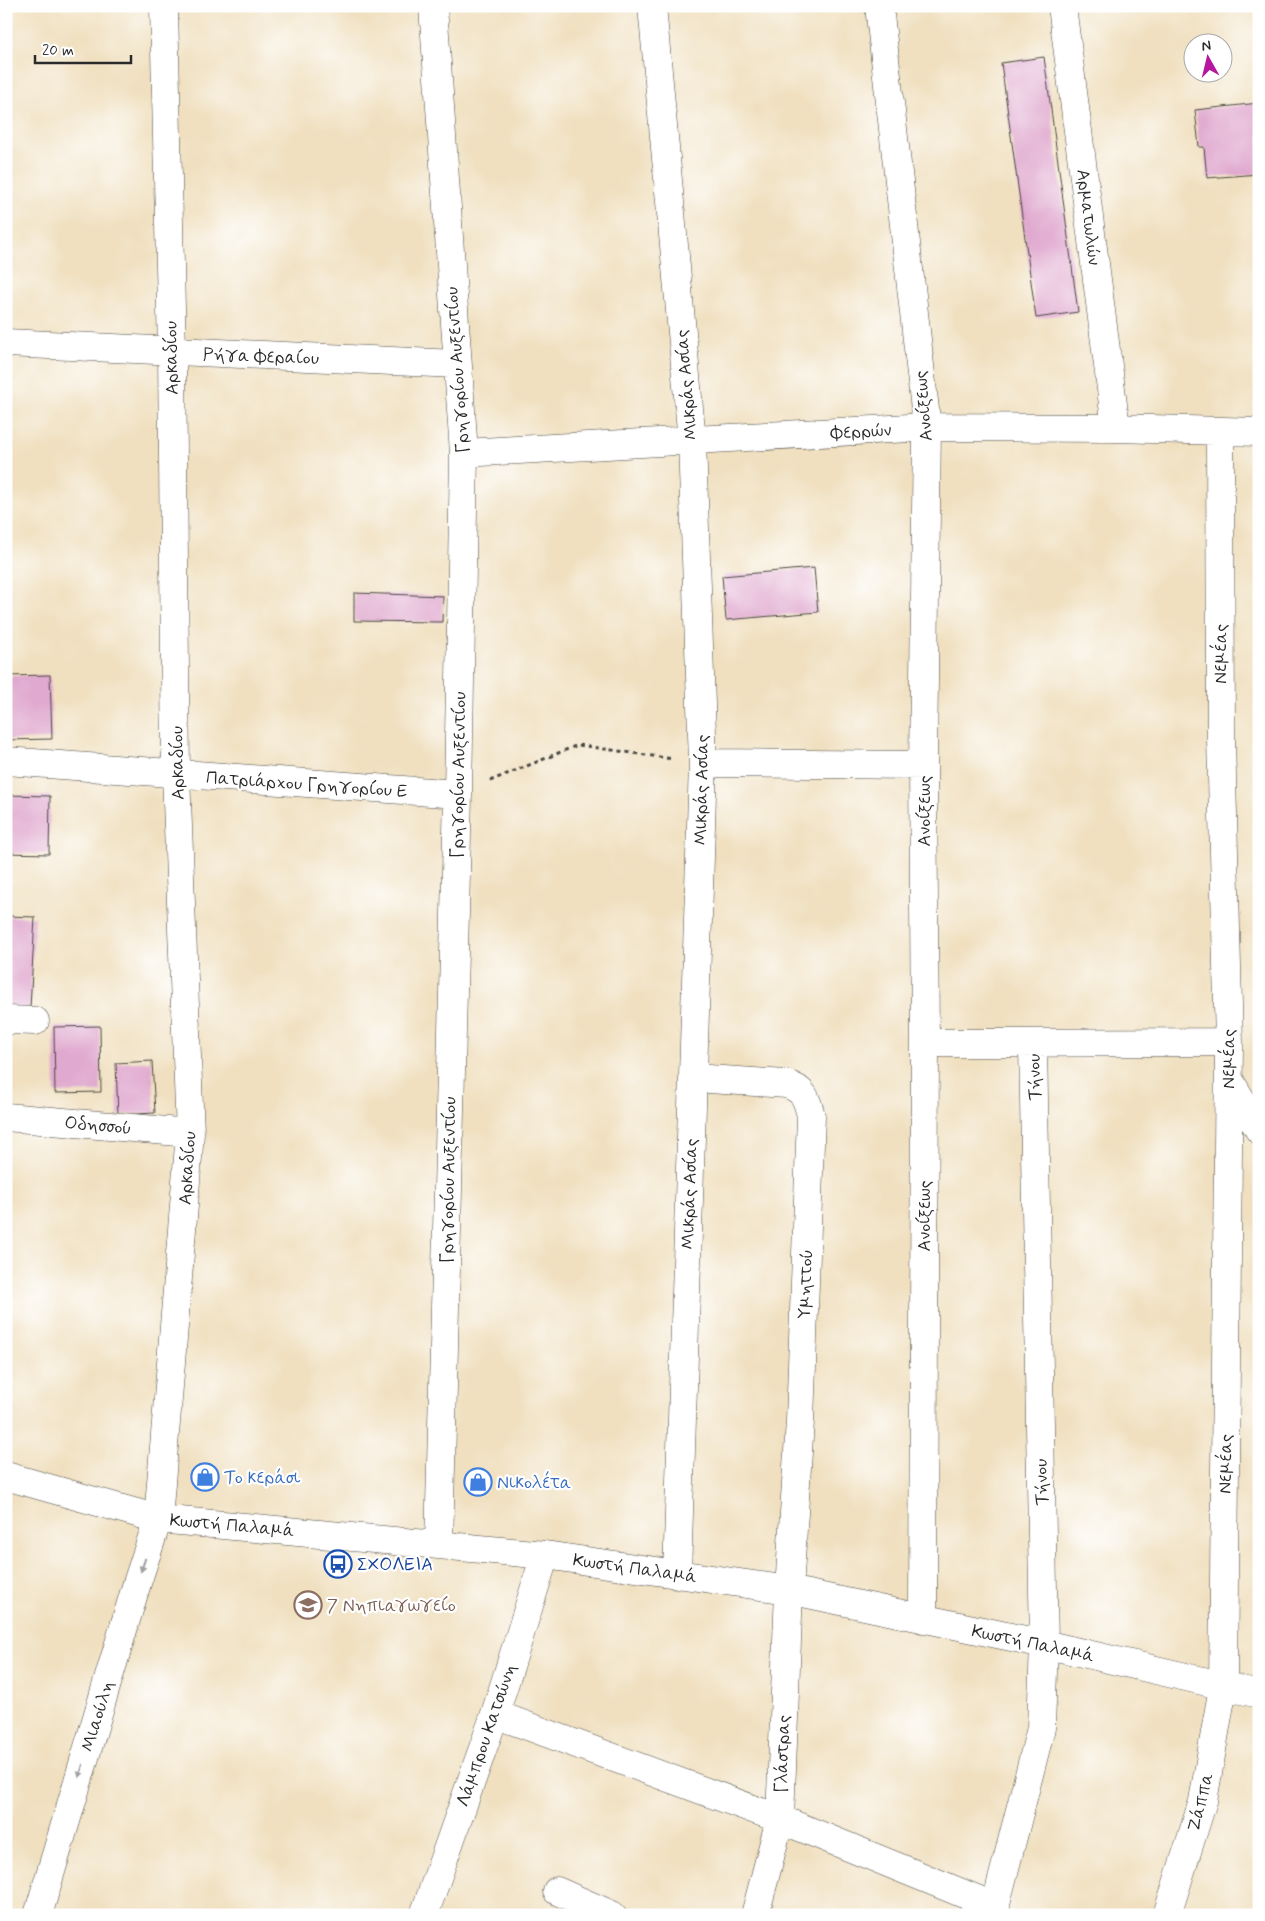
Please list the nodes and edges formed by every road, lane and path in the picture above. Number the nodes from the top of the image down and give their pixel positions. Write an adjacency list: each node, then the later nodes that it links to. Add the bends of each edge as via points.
1 (164, 6): 7 (street, Αρκαδίου)
2 (433, 6): 8 (street, Γρηγορίου Αυξεντίου)
3 (652, 6): 13 (street, Μικράς Ασίας)
4 (879, 6): 9 (street, Ανοίξεως)
5 (1062, 6): 10 (street, Αρματωλών)
6 (6, 343): 7 (street, Ρήγα Φεραίου)
7 (172, 352): 8 (street, Ρήγα Φεραίου); 18 (street, Αρκαδίου)
8 (456, 364): 14 (street, Γρηγορίου Αυξεντίου)
9 (927, 428): 10 (street, Φερρών); 13 (street, Φερρών); 17 (street, Ανοίξεως)
10 (1116, 428): 11 (street, Φερρών)
11 (1220, 431): 12 (street, Φερρών); 22 (street, Νεμέας, via 1221,739)
12 (1259, 432)
13 (692, 441): 14 (street, Φερρών); 16 (street, Μικράς Ασίας)
14 (464, 452): 19 (street, Γρηγορίου Αυξεντίου)
15 (6, 761): 18 (street, Πατριάρχου Γρηγορίου Ε)
16 (703, 763): 17 (street); 19 (path, via 578,745); 25 (street, Μικράς Ασίας)
17 (924, 765): 23 (street, Ανοίξεως)
18 (176, 775): 19 (street, Πατριάρχου Γρηγορίου Ε); 29 (street, Αρκαδίου)
19 (458, 794): 32 (street, Γρηγορίου Αυξεντίου)
20 (6, 1020): 21 (street)
21 (34, 1022)
22 (1229, 1042): 24 (street); 26 (street, Νεμέας)
23 (925, 1043): 24 (street); 36 (street, Ανοίξεως)
24 (1033, 1044): 37 (street, Τήνου)
25 (693, 1078): 34 (street, Μικράς Ασίας); 35 (street, Υμηττού, via 798,1087 812,1116 800,1421)
26 (1228, 1078): 28 (street); 38 (street, Νεμέας)
27 (6, 1117): 29 (street, Οδησσού)
28 (1259, 1130)
29 (190, 1133): 31 (street, Αρκαδίου)
30 (6, 1476): 31 (street, Κωστή Παλαμά)
31 (158, 1519): 32 (street, Κωστή Παλαμά); 44 (street, Μιαούλη, one-way to 44)
32 (439, 1545): 33 (street, Κωστή Παλαμά)
33 (545, 1555): 34 (street, Κωστή Παλαμά); 40 (street, Λάμπρου Κατσώνη)
34 (677, 1574): 35 (street, Κωστή Παλαμά)
35 (789, 1590): 36 (street, Κωστή Παλαμά); 41 (street, Γλάστρας)
36 (923, 1619): 37 (street, Κωστή Παλαμά)
37 (1044, 1644): 38 (street, Κωστή Παλαμά); 43 (street, Τήνου, via 1041,1728)
38 (1223, 1687): 39 (street, Κωστή Παλαμά); 48 (street, Ζάππα, via 1203,1801)
39 (1259, 1694)
40 (495, 1714): 41 (street); 45 (street, Λάμπρου Κατσώνη)
41 (780, 1819): 43 (street); 47 (street, Γλάστρας)
42 (557, 1891): 46 (street)
43 (995, 1911)
44 (38, 1915)
45 (424, 1915)
46 (612, 1915)
47 (755, 1915)
48 (1167, 1915)

